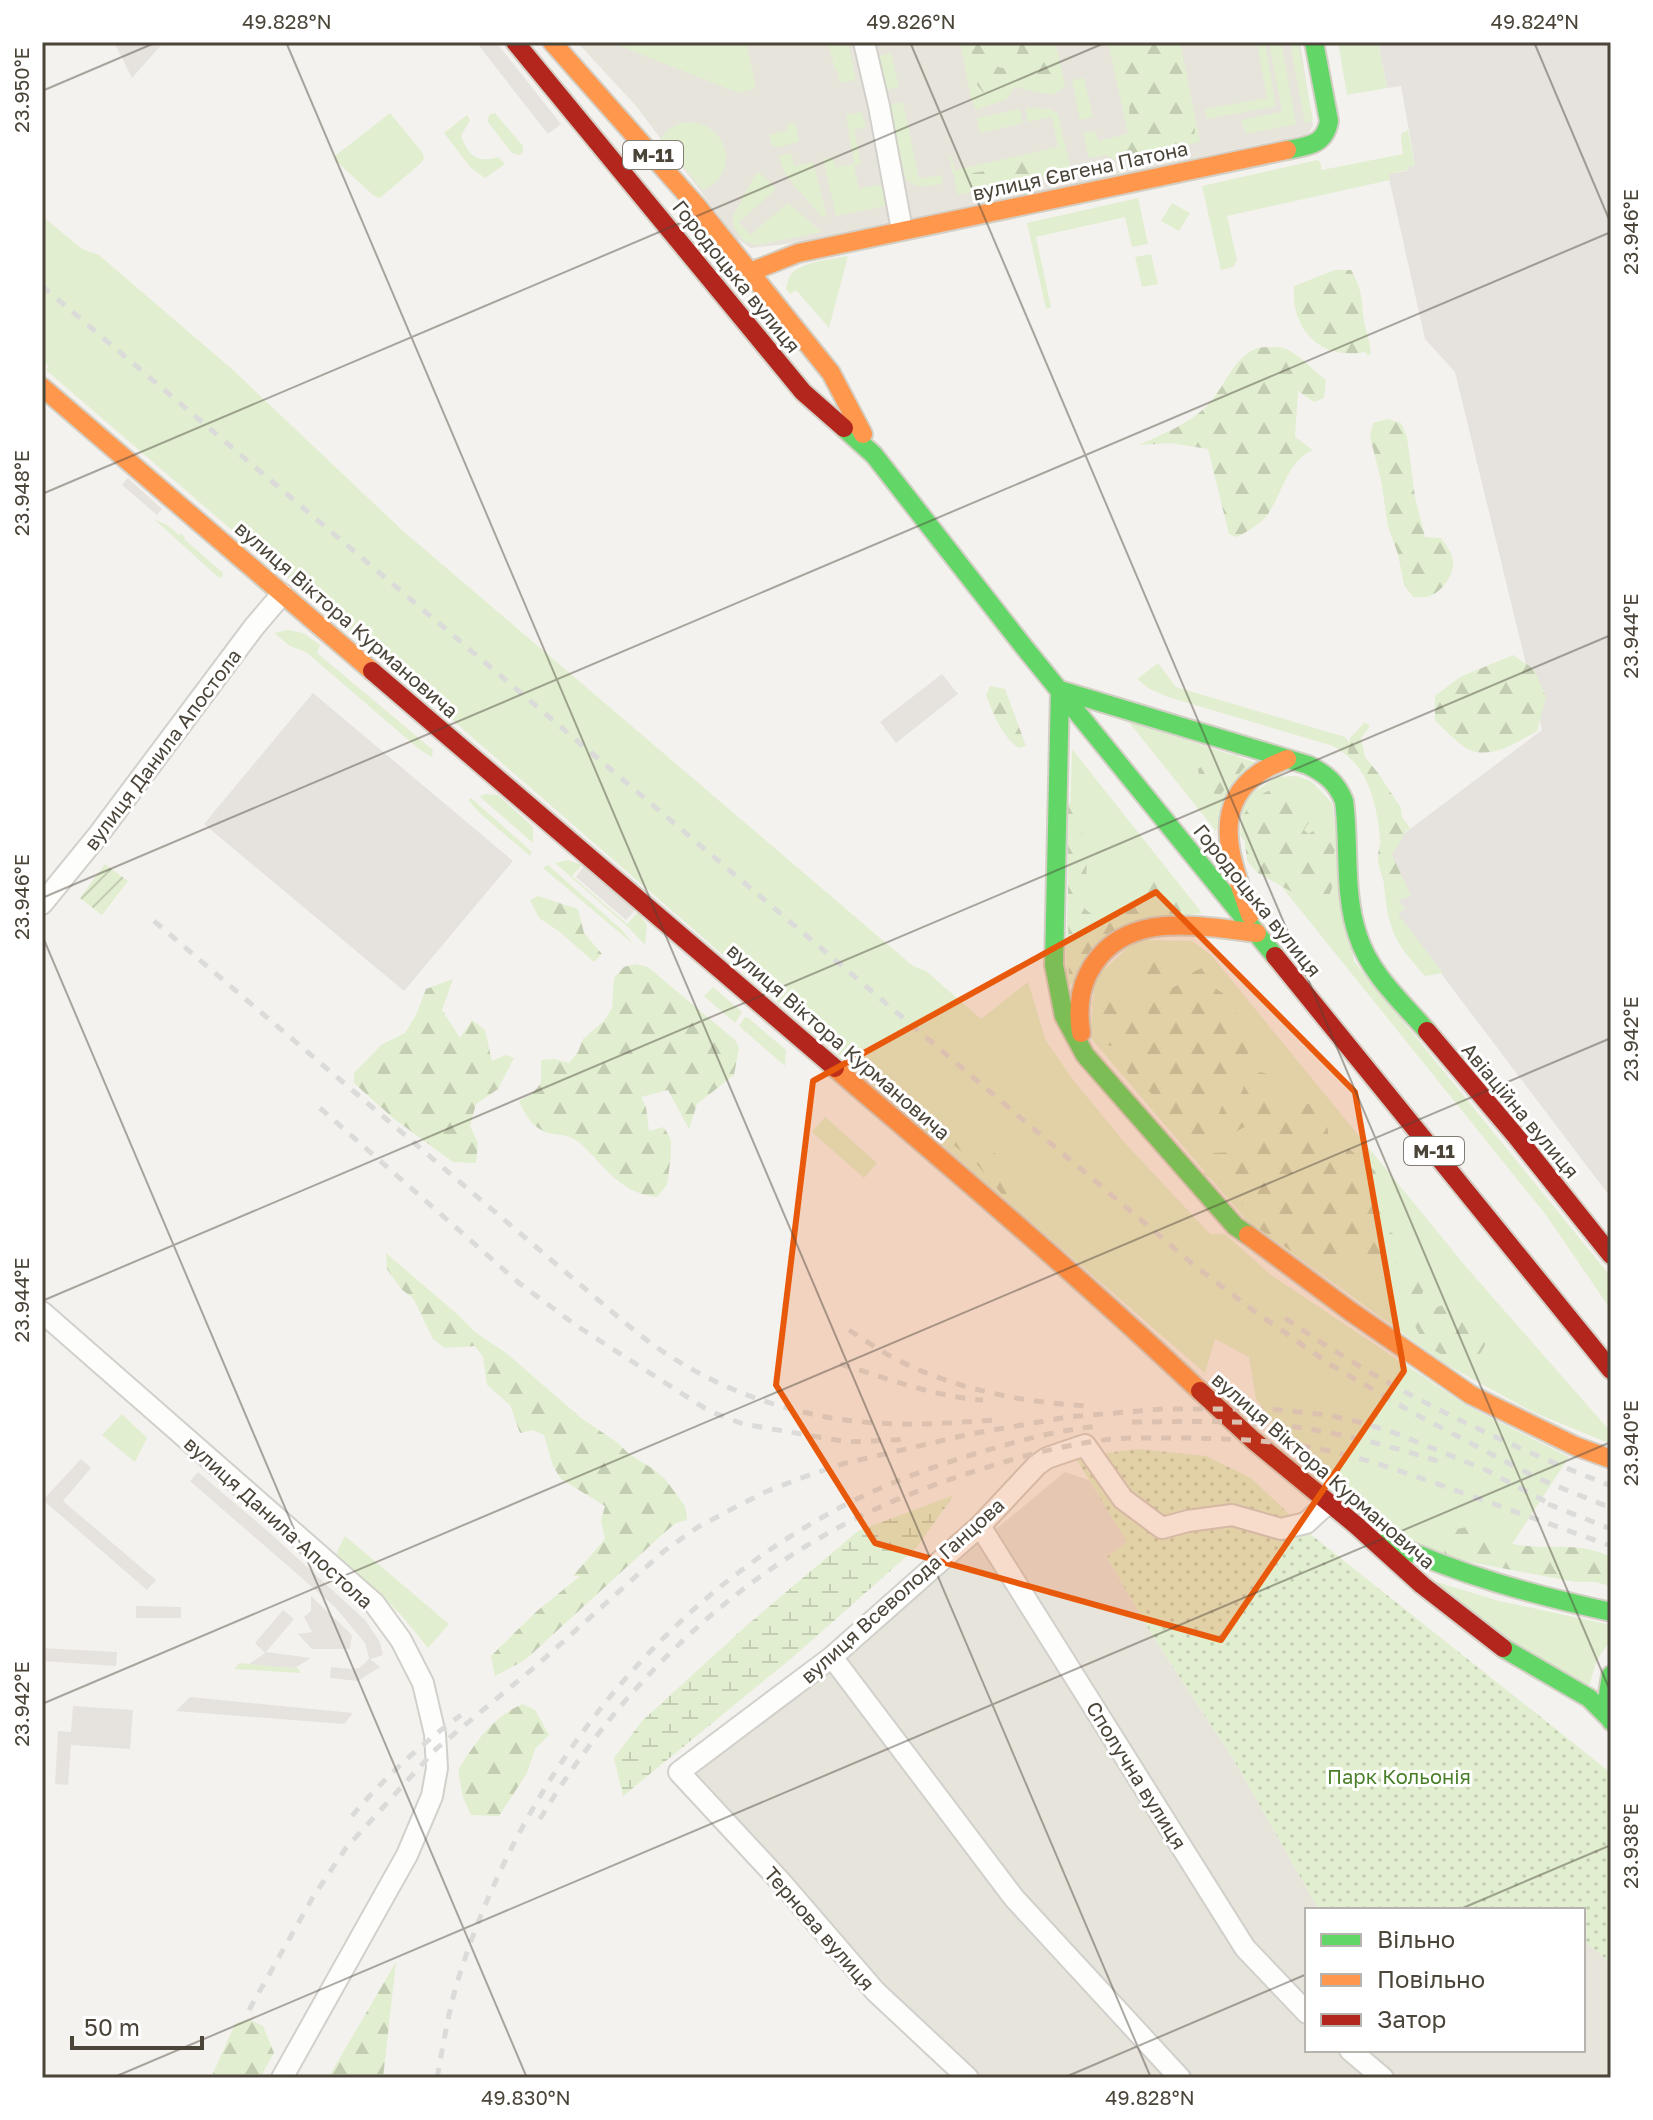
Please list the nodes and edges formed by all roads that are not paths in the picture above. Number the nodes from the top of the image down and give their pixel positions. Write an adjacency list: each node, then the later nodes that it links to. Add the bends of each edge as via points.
1 (515, 42): 5 (main road, Городоцька вулиця / М-11)
2 (552, 42): 6 (main road, Городоцька вулиця / М-11)
3 (864, 42): 7 (street)
4 (1314, 42): 7 (main road, вулиця Євгена Патона, via 1329,121 1322,140)
5 (640, 192): 6 (main road); 8 (main road, Городоцька вулиця / М-11)
6 (696, 205): 9 (main road, Городоцька вулиця / М-11)
7 (902, 230): 9 (main road, вулиця Євгена Патона, via 798,253)
8 (690, 252): 9 (main road); 10 (main road, Городоцька вулиця / М-11)
9 (750, 272): 10 (main road); 12 (main road, Городоцька вулиця / М-11, via 831,373)
10 (753, 329): 12 (main road, Городоцька вулиця / М-11, via 803,392)
11 (42, 387): 13 (main road, вулиця Віктора Курмановича)
12 (874, 455): 14 (main road, Городоцька вулиця / М-11)
13 (282, 594): 16 (street, вулиця Данила Апостола); 23 (main road, вулиця Віктора Курмановича, via 984,1195)
14 (1060, 690): 15 (main road, Авіаційна вулиця); 17 (main road, Городоцька вулиця / М-11); 18 (main road, via 1054,965 1064,1016)
15 (1287, 759): 17 (main road, via 1252,778 1229,808 1230,852); 19 (main road, Авіаційна вулиця, via 1325,772 1343,798 1358,938 1377,972)
16 (42, 904)
17 (1257, 933): 18 (main road, via 1158,927 1115,941 1090,968 1082,987 1078,1003); 21 (main road, Городоцька вулиця / М-11)
18 (1085, 1055): 22 (main road, via 1235,1226 1471,1395)
19 (1611, 1255)
20 (42, 1312): 33 (street, вулиця Данила Апостола, via 374,1603 423,1683 435,1734 432,1796 407,1855)
21 (1611, 1370)
22 (1611, 1459)
23 (1328, 1503): 24 (street, вулиця Всеволода Ганцова, via 1306,1523 1281,1529 1232,1515 1162,1528 1123,1499 1085,1445 1037,1465); 25 (main road, вулиця Віктора Курмановича)
24 (980, 1526): 27 (street, вулиця Всеволода Ганцова); 31 (street, Сполучна вулиця, via 1245,1948)
25 (1357, 1526): 26 (main road, via 1418,1557 1490,1583); 29 (main road, вулиця Віктора Курмановича, via 1506,1650 1589,1698)
26 (1611, 1612)
27 (832, 1657): 30 (street, вулиця Всеволода Ганцова); 35 (street, via 1014,1898)
28 (1611, 1675): 29 (main road)
29 (1611, 1721)
30 (679, 1772): 34 (street, Тернова вулиця, via 875,1991)
31 (1305, 2011)
32 (1352, 2052): 36 (street)
33 (282, 2078)
34 (968, 2078)
35 (1180, 2078)
36 (1383, 2078)

